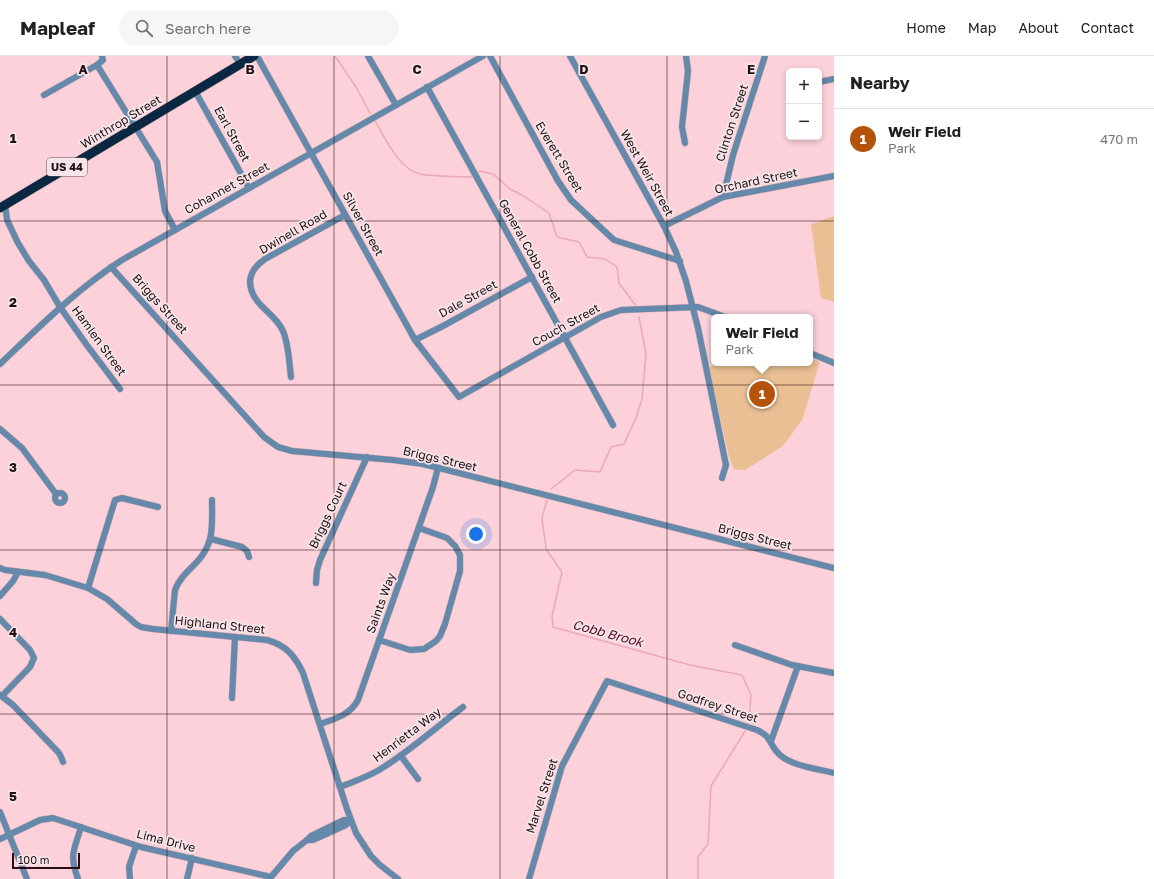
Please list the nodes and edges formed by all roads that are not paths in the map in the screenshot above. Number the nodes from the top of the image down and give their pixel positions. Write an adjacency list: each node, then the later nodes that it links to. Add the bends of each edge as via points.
1 (102, 56): 12 (street, via 103,60)
2 (234, 56): 11 (street)
3 (254, 56): 11 (highway, Winthrop Street / US 44)
4 (257, 56): 21 (street, Silver Street)
5 (368, 56): 18 (street)
6 (483, 56): 15 (street, Cohannet Street)
7 (490, 56): 29 (street, Everett Street, via 571,200 614,240)
8 (570, 56): 27 (street, West Weir Street)
9 (686, 56): 20 (street, via 688,71 682,127)
10 (765, 56): 24 (street, Clinton Street, via 731,160)
11 (240, 64): 16 (highway, Winthrop Street / US 44)
12 (97, 65): 17 (street); 19 (street)
13 (834, 79): 14 (street)
14 (822, 81)
15 (427, 88): 18 (street, Cohannet Street); 31 (street, General Cobb Street)
16 (195, 91): 19 (highway, Winthrop Street / US 44); 23 (street, Earl Street)
17 (44, 95)
18 (396, 105): 21 (street, Cohannet Street)
19 (135, 127): 25 (highway, Winthrop Street / US 44); 28 (street, via 157,162 165,211)
20 (686, 143)
21 (311, 153): 23 (street, Cohannet Street); 26 (street, Silver Street)
22 (834, 176): 24 (street, Orchard Street)
23 (250, 188): 28 (street, Cohannet Street)
24 (723, 197): 27 (street, Orchard Street)
25 (3, 206): 32 (street, Hamlen Street, via 18,244)
26 (345, 215): 36 (street, Silver Street); 40 (street, Dwinell Road, via 265,260 251,274 250,284 255,299 277,321 285,336)
27 (664, 226): 29 (street, West Weir Street)
28 (175, 230): 30 (street, Cohannet Street)
29 (680, 261): 33 (street, West Weir Street)
30 (111, 267): 32 (street, Cohannet Street); 45 (street, Briggs Street, via 268,441 292,451)
31 (532, 277): 35 (street, General Cobb Street); 36 (street, Dale Street)
32 (60, 307): 38 (street, Cohannet Street); 41 (street, Hamlen Street)
33 (692, 307): 34 (street, Couch Street); 35 (street, Couch Street, via 612,312); 47 (street, West Weir Street, via 726,465)
34 (718, 314)
35 (565, 338): 42 (street, Couch Street); 43 (street, General Cobb Street)
36 (415, 340): 42 (street, Silver Street)
37 (813, 354): 39 (street)
38 (1, 362)
39 (834, 363)
40 (291, 377)
41 (120, 389)
42 (460, 397)
43 (613, 425)
44 (0, 429): 48 (street, via 22,448)
45 (367, 457): 46 (street, Briggs Street); 57 (street, Briggs Court, via 320,560)
46 (438, 468): 51 (street, Saints Way); 55 (street, Briggs Street)
47 (722, 478)
48 (56, 494)
49 (212, 500): 52 (street)
50 (158, 507): 58 (street, via 122,498 115,500)
51 (419, 528): 63 (street, Saints Way); 63 (street, via 447,538 460,554 460,571 445,624 436,641 424,649 410,650)
52 (211, 539): 53 (street, via 242,547); 61 (street, via 198,561 177,585)
53 (249, 557)
54 (0, 568): 56 (street, Highland Street)
55 (834, 568)
56 (18, 572): 58 (street, Highland Street, via 45,575); 59 (street)
57 (316, 583)
58 (88, 588): 61 (street, Highland Street, via 107,599 136,624 147,629)
59 (0, 596)
60 (0, 619): 68 (street, via 30,650 34,658 30,667)
61 (171, 631): 62 (street, Highland Street)
62 (235, 637): 69 (street); 71 (street, Highland Street, via 273,641 293,655)
63 (379, 640): 71 (street, Saints Way, via 355,705 343,716)
64 (735, 645): 65 (street)
65 (798, 666): 66 (street); 72 (street)
66 (834, 673)
67 (608, 681): 72 (street, Godfrey Street, via 757,730); 91 (street, Marvel Street, via 562,766)
68 (1, 695): 74 (street, via 59,752)
69 (232, 698)
70 (463, 707): 73 (street, Henrietta Way)
71 (320, 724): 77 (street, Highland Street)
72 (771, 741): 75 (street, Godfrey Street, via 777,752 787,760)
73 (401, 756): 76 (street); 77 (street, Henrietta Way, via 378,771)
74 (63, 762)
75 (834, 773)
76 (418, 779)
77 (340, 787): 79 (street, Highland Street)
78 (0, 812): 81 (street)
79 (350, 820): 85 (street, Lima Drive, via 340,828 313,840 307,840 293,851); 90 (street, Highland Street, via 368,852)
80 (82, 827): 81 (street, Lima Drive, via 49,818); 83 (street, Lima Drive); 87 (street, via 72,856)
81 (9, 835): 82 (street, Lima Drive); 86 (street)
82 (0, 840)
83 (136, 846): 84 (street, Lima Drive); 88 (street, via 129,867)
84 (192, 858): 85 (street, Lima Drive); 89 (street)
85 (270, 878)
86 (27, 879)
87 (78, 879)
88 (130, 879)
89 (188, 879)
90 (398, 879)
91 (529, 879)

